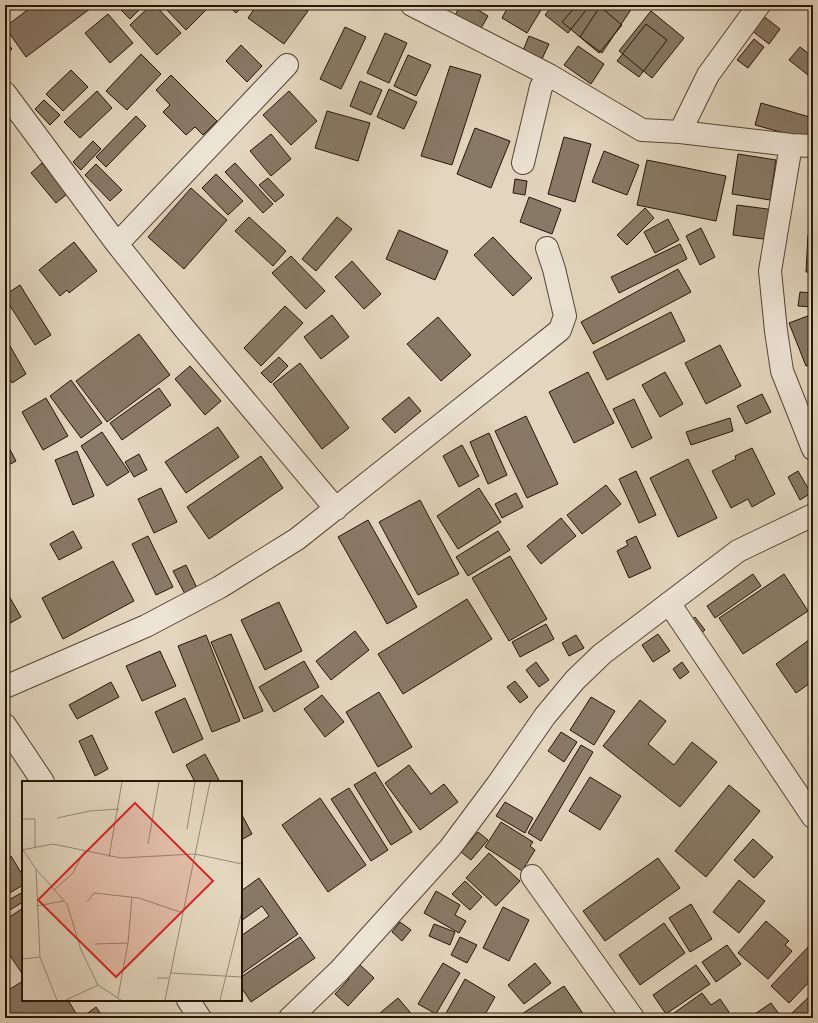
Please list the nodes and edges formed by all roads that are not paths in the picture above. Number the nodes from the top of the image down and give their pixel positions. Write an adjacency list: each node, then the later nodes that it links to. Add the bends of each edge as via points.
1 (412, 5): 4 (street)
2 (759, 5): 6 (street, via 708,75)
3 (287, 65): 10 (street)
4 (549, 75): 6 (street, via 642,130); 9 (street, via 541,87)
5 (5, 93): 10 (street)
6 (680, 132): 7 (street)
7 (791, 145): 8 (street); 12 (street, via 770,271 782,371)
8 (813, 146)
9 (523, 163)
10 (117, 244): 13 (street)
11 (546, 248): 13 (street, via 554,269 565,316 560,330)
12 (813, 449)
13 (336, 509): 16 (street, via 297,539 220,587 146,626)
14 (813, 515): 15 (street, via 738,550)
15 (669, 603): 19 (street); 23 (street, via 602,654 574,680 450,848 339,971)
16 (5, 687)
17 (5, 725): 18 (street)
18 (42, 781)
19 (813, 817)
20 (532, 876): 24 (street)
21 (189, 1001): 22 (street)
22 (200, 1018)
23 (290, 1018)
24 (633, 1018)

